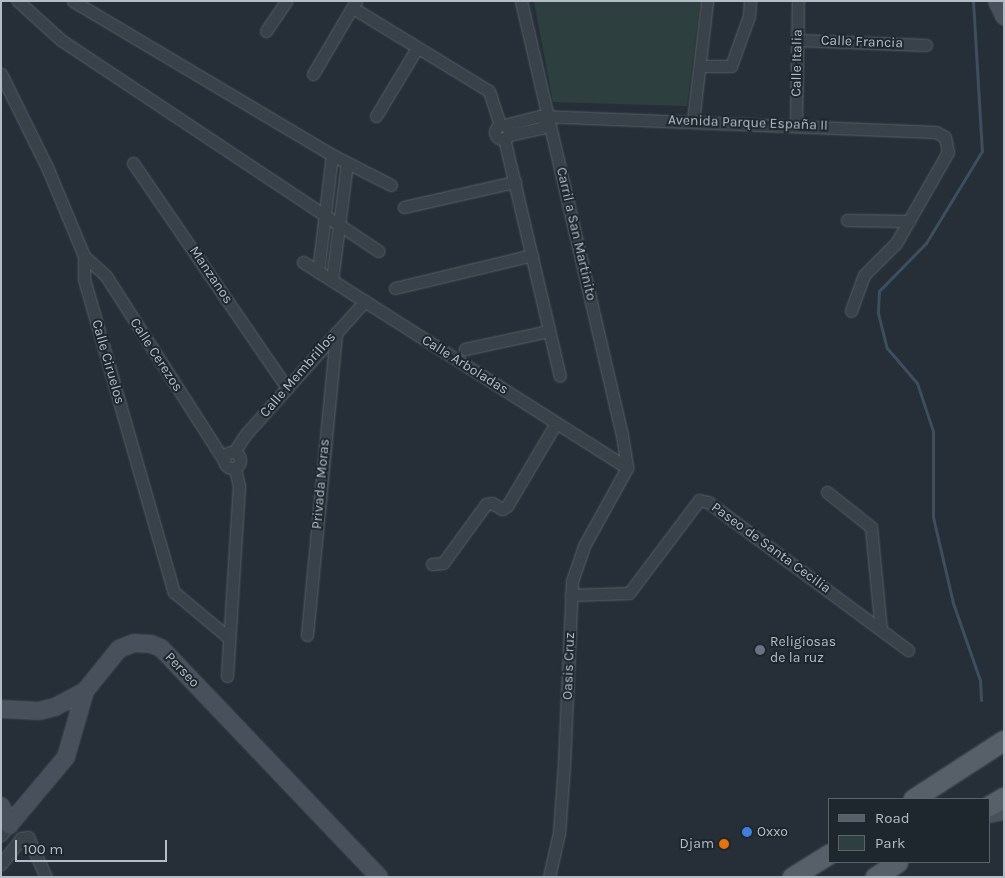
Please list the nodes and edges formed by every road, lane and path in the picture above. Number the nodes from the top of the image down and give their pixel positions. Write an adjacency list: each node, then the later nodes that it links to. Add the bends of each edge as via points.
1 (18, 1): 29 (street, via 61,40)
2 (73, 1): 23 (street)
3 (286, 1): 11 (street)
4 (521, 1): 19 (street, Carril a San Martinito)
5 (707, 1): 15 (street)
6 (750, 1): 15 (street, via 749,16 731,66)
7 (798, 1): 12 (street, Calle Italia)
8 (997, 1): 10 (street)
9 (355, 5): 14 (street); 17 (street)
10 (1004, 16)
11 (266, 31)
12 (797, 40): 13 (street, Calle Francia); 21 (street, Calle Italia)
13 (926, 45)
14 (417, 48): 18 (street); 22 (street, via 489,91)
15 (700, 66): 20 (street)
16 (1, 74): 35 (street, Calle Ciruelos, via 47,167)
17 (313, 74)
18 (376, 116)
19 (550, 118): 20 (street, Avenida Parque España II); 22 (street, Avenida Parque España II, via 540,116); 51 (street, Carril a San Martinito, via 622,434)
20 (693, 121): 21 (street, Avenida Parque España II)
21 (796, 124): 31 (street, Avenida Parque España II, via 936,132 945,137 948,152)
22 (504, 131): 26 (street)
23 (332, 155): 25 (street); 29 (street)
24 (133, 163): 46 (street, Manzanos)
25 (347, 163): 27 (street); 32 (street)
26 (515, 182): 28 (street); 34 (street)
27 (391, 186)
28 (404, 207)
29 (326, 216): 32 (street); 37 (street)
30 (847, 220): 31 (street)
31 (909, 221): 41 (street, via 896,244 864,275)
32 (340, 226): 33 (street); 38 (street)
33 (378, 251)
34 (532, 255): 39 (street); 43 (street)
35 (84, 256): 49 (street, Calle Cerezos, via 106,276); 57 (street, Calle Ciruelos, via 84,279 174,592)
36 (303, 262): 37 (street, Calle Arboladas)
37 (318, 272): 38 (street, Calle Arboladas)
38 (332, 280): 40 (street, Calle Arboladas)
39 (395, 288)
40 (362, 299): 42 (street, Calle Membrillos); 47 (street, Calle Arboladas)
41 (851, 312)
42 (338, 329): 46 (street, Calle Membrillos); 56 (street, Privada Moras)
43 (549, 331): 44 (street); 45 (street)
44 (464, 349)
45 (560, 376)
46 (287, 388): 48 (street, Calle Membrillos, via 244,435)
47 (556, 423): 51 (street, Calle Arboladas); 53 (street, via 507,506 502,509 492,503 486,504 443,563)
48 (234, 452): 49 (street, via 227,453); 50 (street, via 240,457 240,464)
49 (223, 459): 50 (street, via 229,469)
50 (235, 468): 57 (street, via 239,486)
51 (626, 468): 54 (street, Oasis Cruz, via 576,563)
52 (827, 492): 55 (street, via 871,527)
53 (432, 564)
54 (571, 595): 55 (street, Paseo de Santa Cecilia, via 629,593 692,505 699,500 708,502); 75 (street, Oasis Cruz, via 560,823)
55 (881, 630): 58 (street, Paseo de Santa Cecilia)
56 (307, 635)
57 (229, 638): 59 (street)
58 (908, 650)
59 (227, 676)
60 (85, 691): 61 (street, via 55,707 39,711); 69 (street, Perseo, via 66,758); 74 (street, Perseo, via 119,649 134,643 161,648)
61 (1, 708)
62 (1004, 740): 64 (main road)
63 (1004, 797): 65 (main road)
64 (915, 798)
65 (990, 805)
66 (1, 806): 69 (street)
67 (1004, 812): 68 (street)
68 (990, 814)
69 (5, 830)
70 (828, 855): 76 (main road)
71 (896, 863): 77 (main road)
72 (1, 864): 73 (street, via 21,838 28,837)
73 (46, 877)
74 (379, 877)
75 (549, 877)
76 (792, 877)
77 (875, 877)

